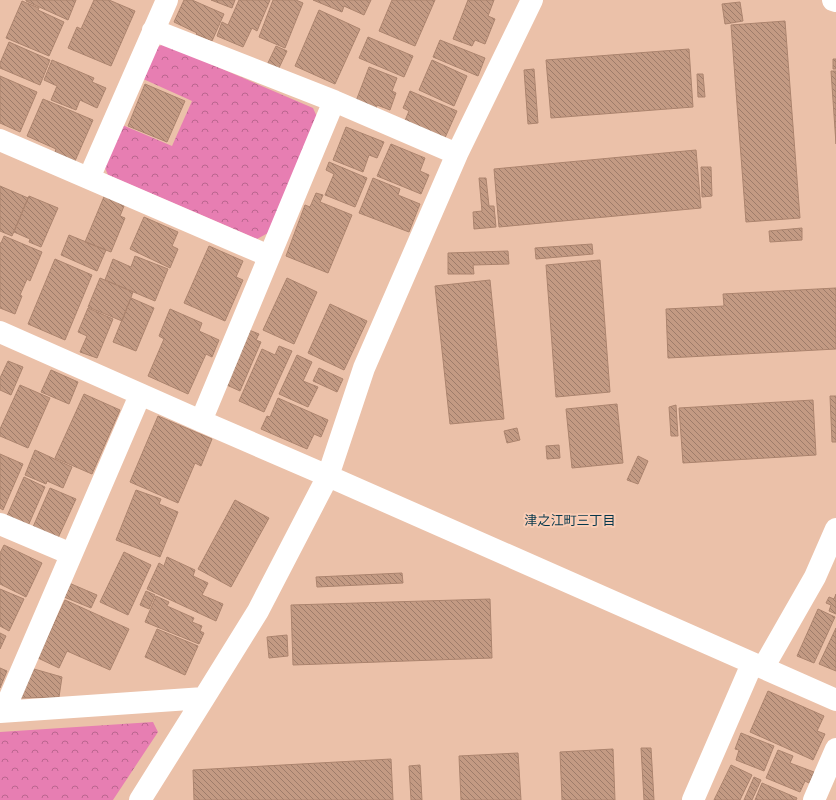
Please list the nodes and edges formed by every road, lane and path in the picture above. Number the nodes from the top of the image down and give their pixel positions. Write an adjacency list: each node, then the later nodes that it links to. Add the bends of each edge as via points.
1 (166, 0): 3 (street)
2 (532, 0): 6 (street)
3 (153, 30): 4 (street); 7 (street)
4 (334, 101): 6 (street); 8 (street)
5 (0, 140): 7 (street)
6 (457, 154): 12 (street, via 364,368)
7 (89, 178): 8 (street)
8 (269, 256): 11 (street)
9 (0, 332): 10 (street)
10 (140, 394): 11 (street); 15 (street)
11 (200, 421): 12 (street)
12 (328, 476): 16 (street); 17 (street, via 258,611)
13 (0, 524): 15 (street)
14 (836, 529): 16 (street, via 815,577)
15 (71, 554): 19 (street)
16 (758, 666): 18 (street); 22 (street)
17 (204, 698): 19 (street); 21 (street)
18 (836, 700)
19 (2, 712)
20 (836, 749): 23 (street)
21 (140, 800)
22 (693, 800)
23 (814, 800)

